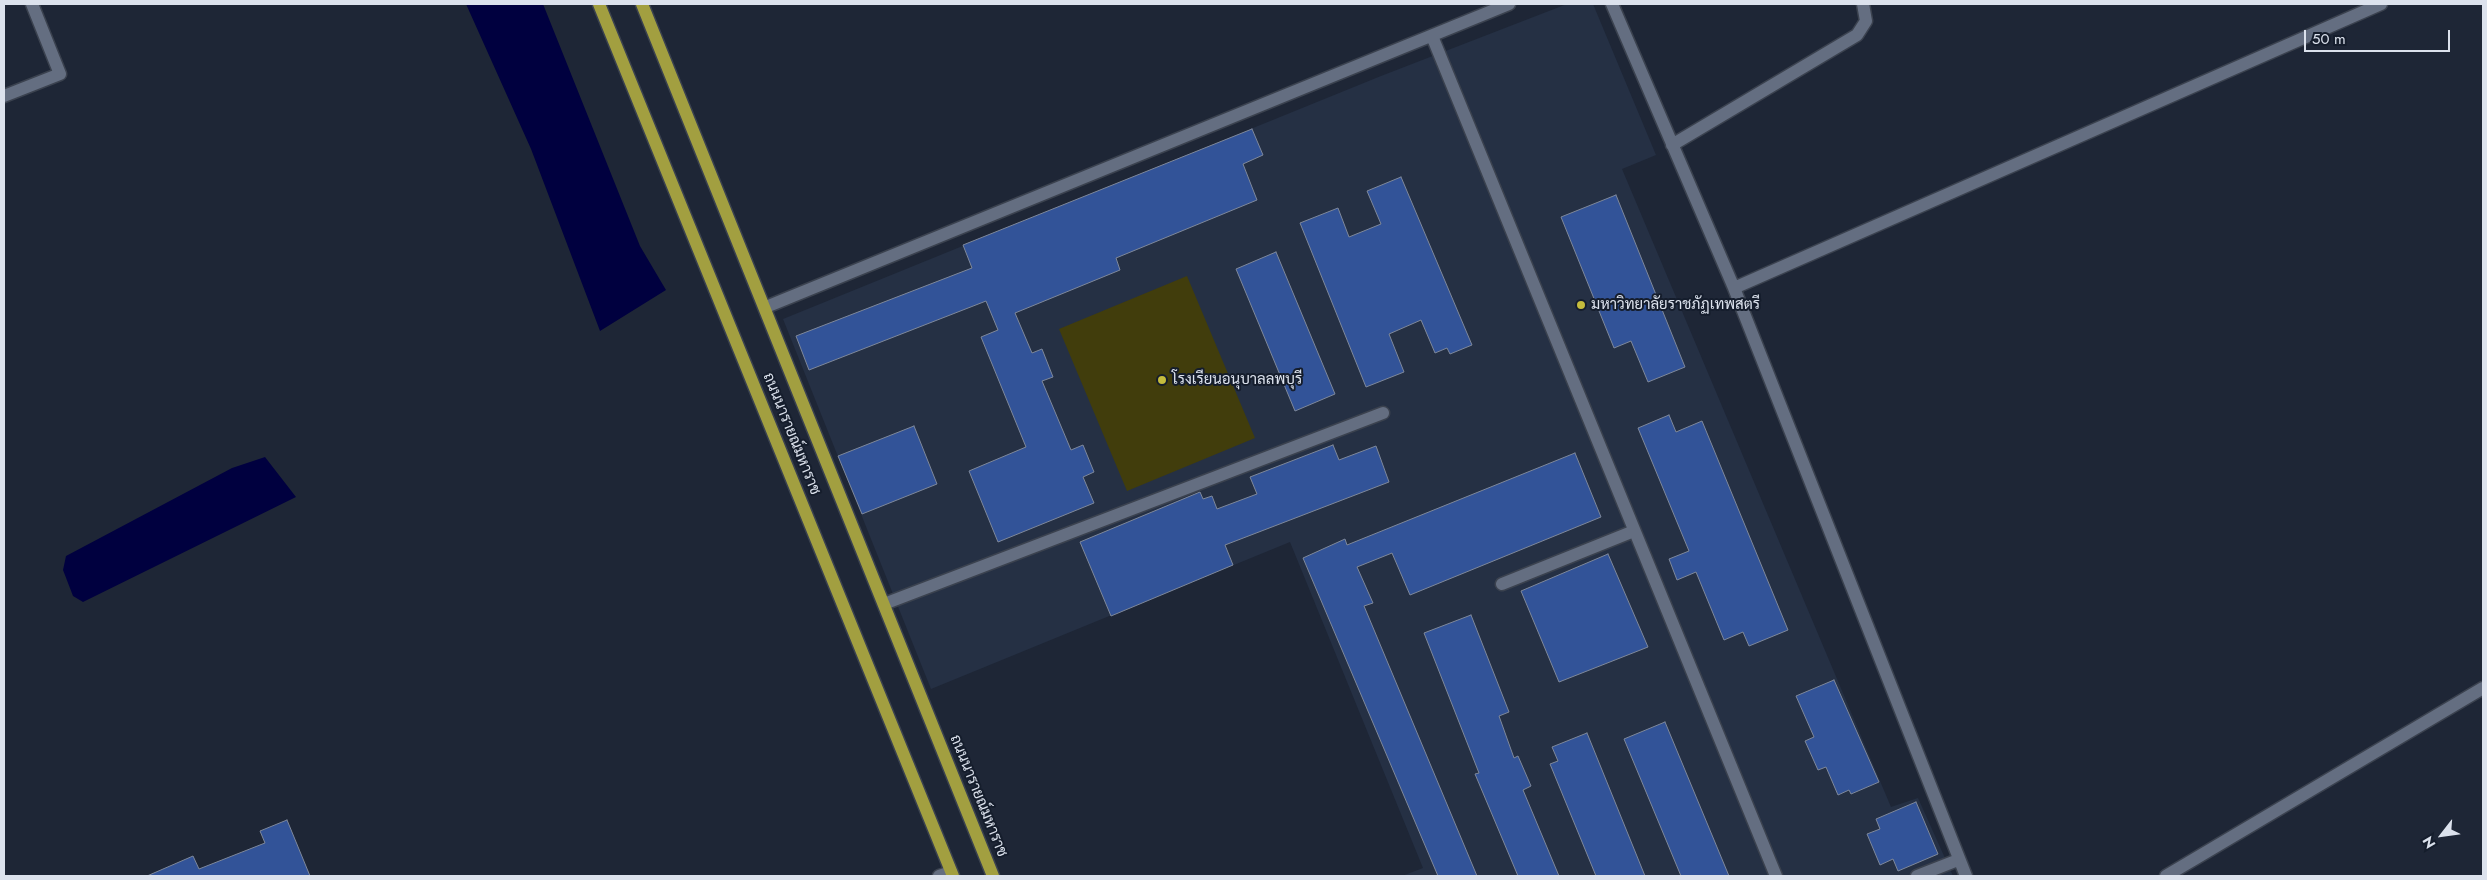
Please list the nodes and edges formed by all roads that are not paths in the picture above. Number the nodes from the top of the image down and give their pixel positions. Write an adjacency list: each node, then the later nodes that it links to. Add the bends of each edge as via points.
1 (32, 4): 9 (street, via 60,74)
2 (599, 4): 19 (main road, ถนนนารายณ์มหาราช)
3 (642, 4): 12 (main road, ถนนนารายณ์มหาราช)
4 (1509, 4): 8 (street)
5 (1612, 4): 10 (street)
6 (1863, 4): 10 (street, via 1866,21 1857,35)
7 (2381, 4): 11 (street)
8 (1432, 36): 12 (street); 14 (street)
9 (4, 96)
10 (1672, 145): 11 (street)
11 (1734, 288): 18 (street)
12 (766, 307): 16 (main road, ถนนนารายณ์มหาราช)
13 (1383, 412): 16 (street)
14 (1634, 531): 15 (street); 22 (street)
15 (1502, 584)
16 (884, 604): 21 (main road, ถนนนารายณ์มหาราช)
17 (2483, 688): 25 (street)
18 (1958, 860): 23 (street); 24 (street)
19 (952, 874): 20 (street)
20 (939, 876)
21 (993, 876)
22 (1776, 876)
23 (1917, 876)
24 (1966, 876)
25 (2166, 876)

